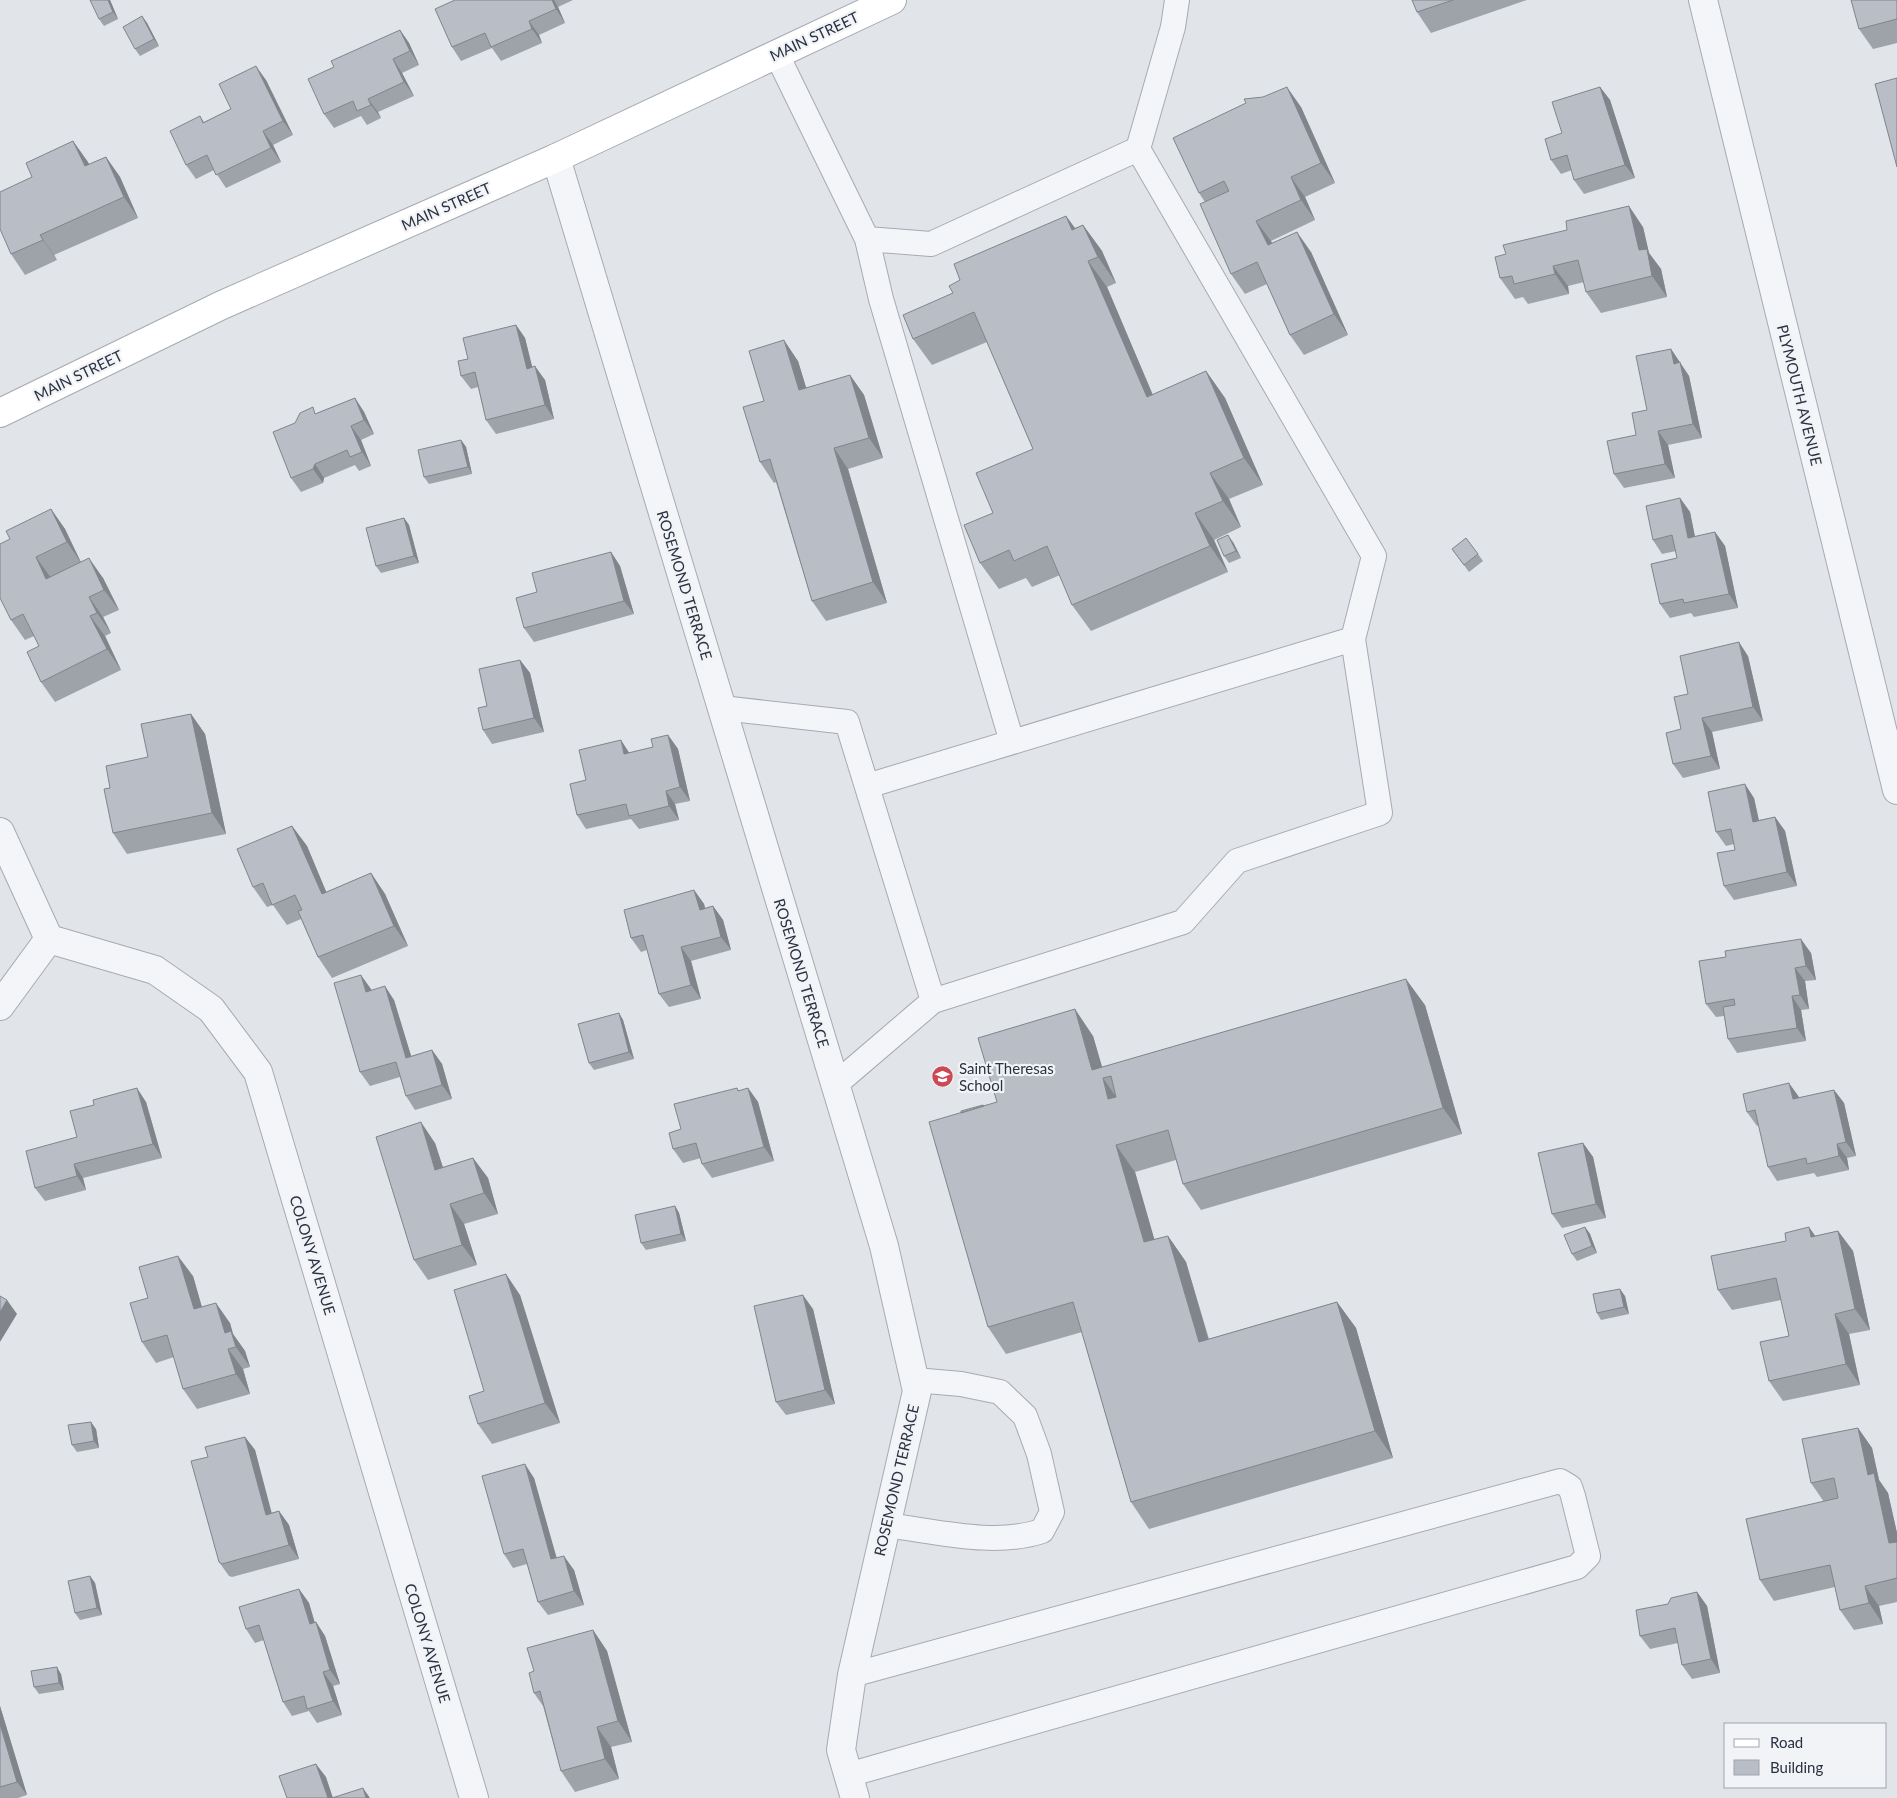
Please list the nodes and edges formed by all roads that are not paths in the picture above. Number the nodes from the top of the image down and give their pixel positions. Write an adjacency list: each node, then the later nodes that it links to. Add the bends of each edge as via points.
1 (892, 0): 4 (main road, MAIN STREET)
2 (1177, 0): 5 (lane, via 1173,27)
3 (1703, 0): 13 (street, PLYMOUTH AVENUE)
4 (776, 53): 6 (main road, MAIN STREET); 7 (lane)
5 (1138, 149): 7 (lane, via 931,244); 9 (lane, via 1374,556)
6 (556, 158): 8 (main road, MAIN STREET, via 222,306); 10 (street, ROSEMOND TERRACE)
7 (867, 240): 11 (lane, via 880,299)
8 (0, 412)
9 (1354, 639): 11 (lane); 16 (lane, via 1380,813 1237,861 1183,922)
10 (722, 708): 12 (lane, via 848,722); 18 (street, ROSEMOND TERRACE)
11 (1012, 742): 12 (lane)
12 (867, 786): 16 (lane)
13 (1897, 790)
14 (0, 832): 15 (street)
15 (49, 939): 17 (street); 23 (street, COLONY AVENUE, via 155,970 211,1009 258,1072)
16 (933, 1001): 18 (lane)
17 (0, 1006)
18 (836, 1084): 19 (street, ROSEMOND TERRACE, via 884,1246)
19 (914, 1380): 20 (street, ROSEMOND TERRACE, via 917,1391); 20 (lane, via 961,1384 1000,1392 1025,1416 1039,1454 1052,1512 1042,1531 1024,1537 973,1537)
20 (886, 1525): 21 (street, ROSEMOND TERRACE)
21 (852, 1675): 22 (street, ROSEMOND TERRACE, via 841,1750); 22 (lane, via 1560,1481 1570,1487 1574,1496 1588,1556 1577,1567)
22 (852, 1786)
23 (474, 1798)

